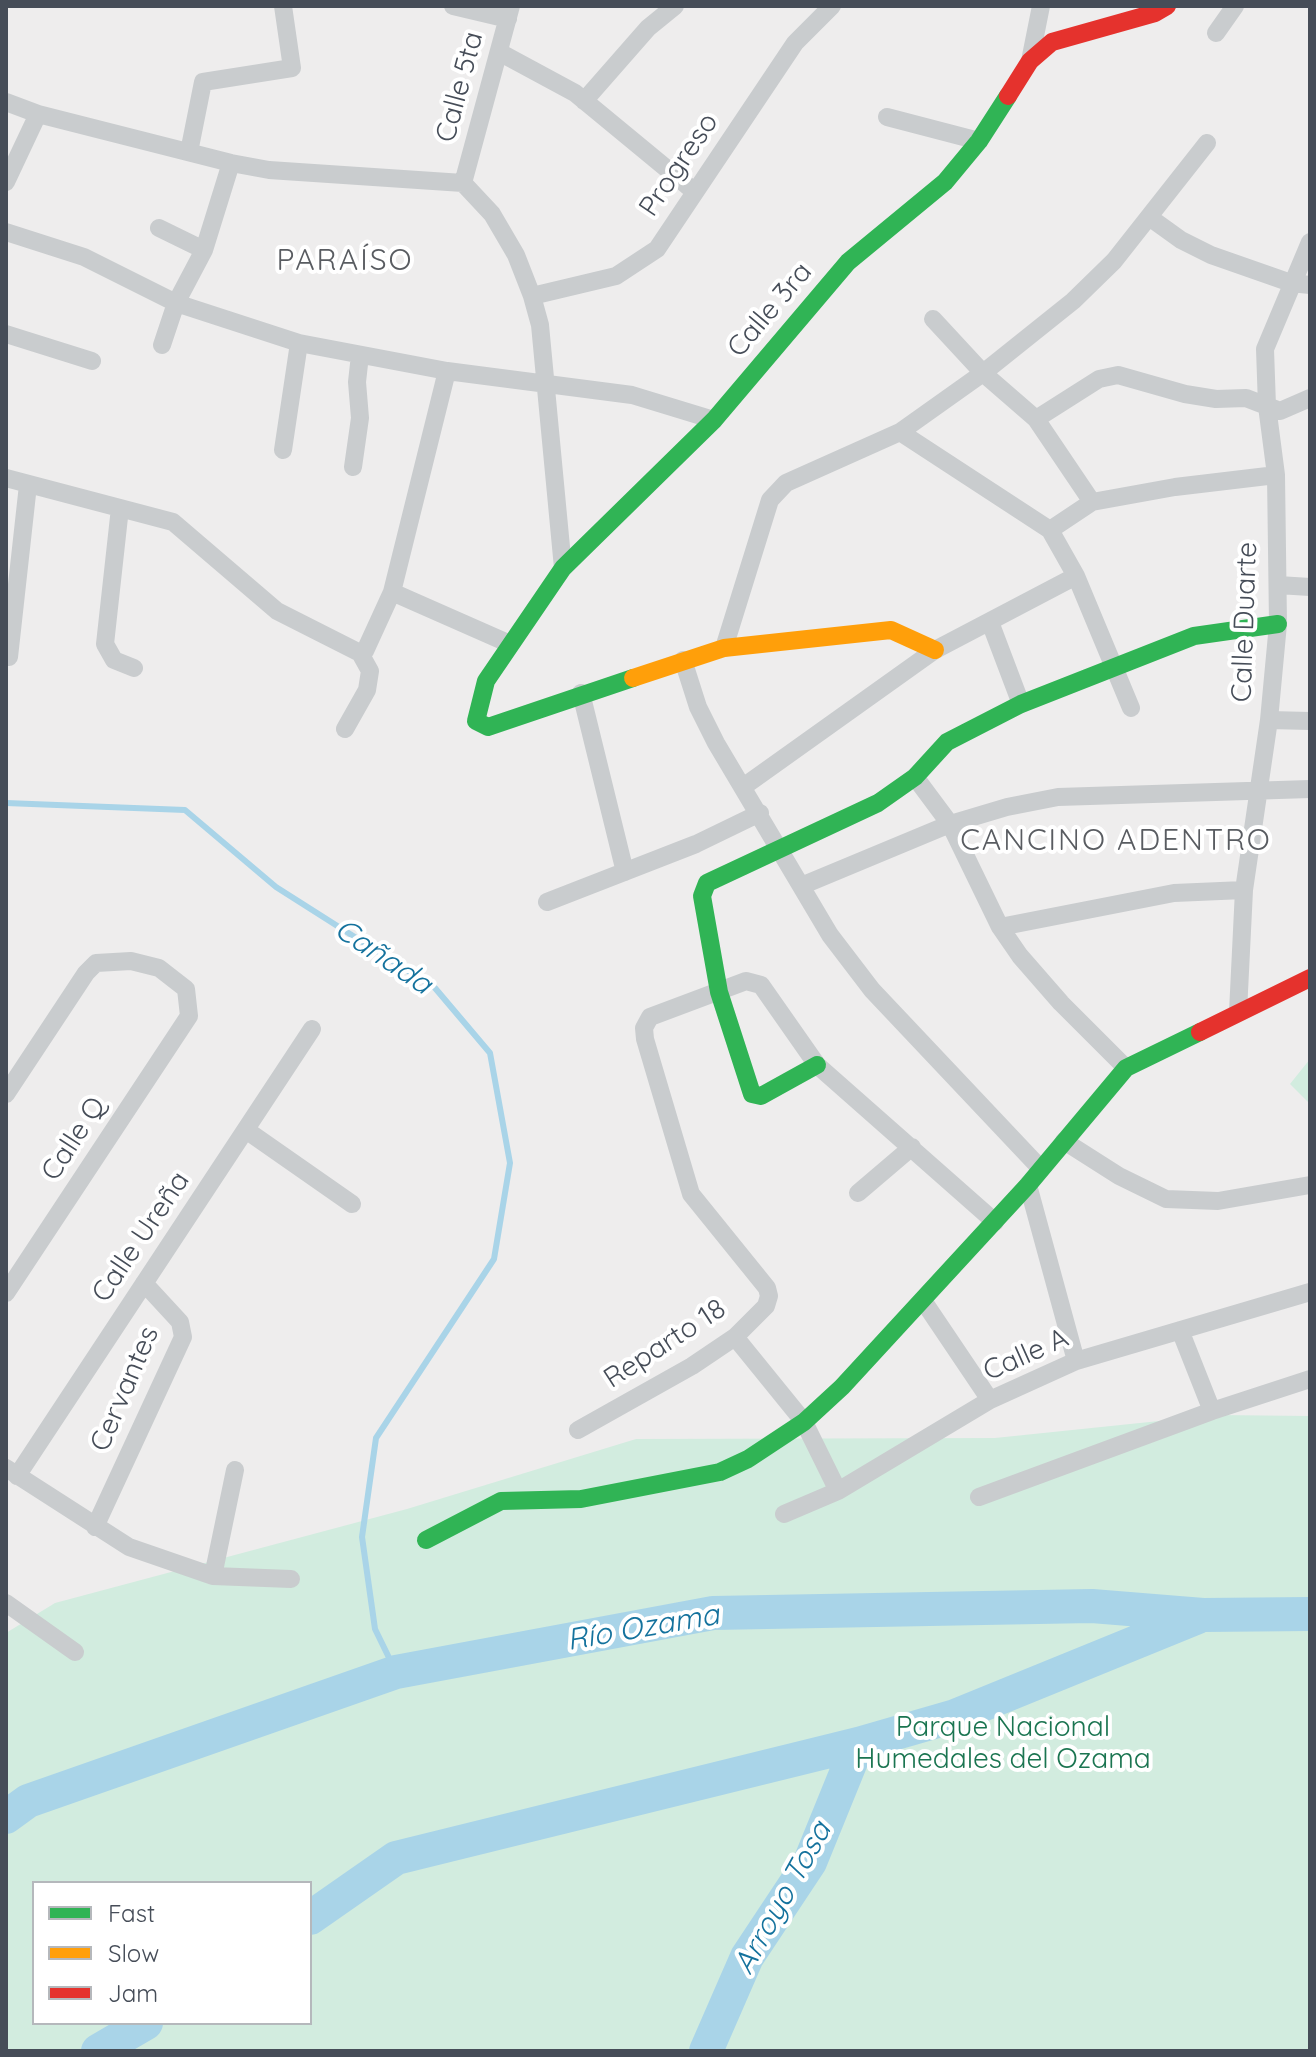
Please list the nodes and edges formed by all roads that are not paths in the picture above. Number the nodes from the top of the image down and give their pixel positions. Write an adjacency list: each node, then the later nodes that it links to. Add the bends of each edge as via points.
1 (283, 6): 18 (street, via 292,68 203,82)
2 (453, 6): 8 (street)
3 (675, 6): 12 (street, via 648,28)
4 (832, 6): 22 (street, Progreso, via 795,43)
5 (1041, 6): 11 (street)
6 (1167, 6): 11 (street, Calle 3ra, via 1052,42)
7 (1235, 6): 9 (street)
8 (509, 13): 10 (street, Calle 5ta)
9 (1216, 33)
10 (499, 52): 12 (street); 21 (street, Calle 5ta)
11 (1030, 61): 16 (street, Calle 3ra)
12 (584, 101): 22 (street)
13 (6, 102): 14 (street)
14 (38, 114): 18 (street); 20 (street)
15 (887, 117): 16 (street)
16 (979, 141): 43 (street, Calle 3ra, via 945,182 848,262)
17 (1207, 143): 23 (street)
18 (189, 152): 19 (street)
19 (231, 163): 21 (street); 27 (street)
20 (6, 182)
21 (463, 183): 29 (street, via 492,214)
22 (695, 192): 29 (street, Progreso, via 657,249 616,276)
23 (1149, 217): 28 (street, via 1211,255); 38 (street, via 1073,301)
24 (159, 228): 27 (street)
25 (6, 232): 30 (street, via 84,257)
26 (1310, 242): 28 (street, Calle Duarte)
27 (204, 250): 30 (street)
28 (1300, 284): 41 (street, Calle Duarte, via 1265,349)
29 (532, 296): 39 (street, via 540,325)
30 (176, 303): 33 (street); 34 (street)
31 (933, 319): 38 (street)
32 (6, 334): 36 (street)
33 (299, 343): 35 (street); 45 (street)
34 (162, 345)
35 (360, 355): 37 (street); 46 (street)
36 (92, 361)
37 (447, 371): 39 (street); 57 (street)
38 (983, 373): 42 (street); 44 (street)
39 (543, 385): 43 (street, via 632,395); 53 (street)
40 (1310, 398): 41 (street, via 1280,411)
41 (1267, 406): 42 (street, via 1246,398 1185,394 1118,375 1099,379); 47 (street, Calle Duarte)
42 (1036, 419): 50 (street)
43 (714, 420): 53 (street, Calle 3ra)
44 (900, 432): 52 (street); 61 (street, via 786,483 770,500)
45 (283, 450)
46 (353, 467)
47 (1276, 475): 50 (street); 55 (street, Calle Duarte)
48 (6, 478): 49 (street)
49 (28, 485): 51 (street); 64 (street)
50 (1092, 502): 52 (street)
51 (120, 508): 63 (street, via 173,522 277,611); 67 (street, via 105,644 114,660)
52 (1050, 530): 54 (street)
53 (563, 568): 60 (street, Calle 3ra)
54 (1076, 576): 58 (street); 66 (street)
55 (1278, 585): 56 (street); 59 (street, Calle Duarte)
56 (1310, 587)
57 (392, 592): 60 (street); 63 (street)
58 (990, 622): 62 (street); 69 (street)
59 (1278, 624): 66 (street, via 1194,636); 71 (street, Calle Duarte)
60 (510, 644): 68 (street, Calle 3ra, via 486,681 476,721 488,727)
61 (724, 648): 62 (street, via 891,630); 65 (street)
62 (935, 650): 75 (street)
63 (360, 653): 73 (street, via 370,671 367,690)
64 (9, 657)
65 (683, 660): 68 (street); 75 (street, via 698,707)
66 (1113, 665): 69 (street); 70 (street)
67 (134, 668)
68 (581, 693): 81 (street)
69 (1021, 704): 74 (street, via 947,742)
70 (1131, 708)
71 (1269, 720): 72 (street); 77 (street, Calle Duarte)
72 (1310, 721)
73 (345, 729)
74 (915, 777): 79 (street); 80 (street, via 878,803)
75 (743, 787): 78 (street)
76 (1310, 789): 77 (street)
77 (1259, 792): 79 (street, via 1058,797); 83 (street, Calle Duarte)
78 (760, 813): 80 (street); 81 (street)
79 (950, 824): 82 (street); 85 (street)
80 (781, 851): 82 (street); 87 (street, via 703,888)
81 (625, 872): 84 (street)
82 (801, 886): 96 (street, via 872,990)
83 (1244, 890): 85 (street, via 1174,893); 88 (street, Calle Duarte)
84 (547, 902)
85 (1000, 927): 91 (street, via 1061,1003)
86 (1310, 978): 88 (street)
87 (719, 992): 90 (street, via 746,981 761,985); 90 (street, via 752,1094 761,1096); 107 (street, Reparto 18, via 650,1017 644,1028 691,1194 767,1288 766,1306)
88 (1238, 1012): 91 (street)
89 (312, 1029): 93 (street, Calle Ureña)
90 (817, 1065): 95 (street)
91 (1126, 1068): 94 (street)
92 (6, 1094): 104 (street, Calle Q, via 96,963 131,961 159,968 186,989 189,1016)
93 (246, 1130): 100 (street); 102 (street, Calle Ureña)
94 (1064, 1141): 96 (street); 98 (street, via 1166,1199 1218,1201)
95 (912, 1147): 99 (street); 101 (street)
96 (1041, 1169): 97 (street)
97 (1028, 1185): 101 (street); 108 (street)
98 (1310, 1185)
99 (858, 1193)
100 (352, 1204)
101 (995, 1222): 105 (street)
102 (144, 1283): 115 (street, Calle Ureña); 119 (street, Cervantes, via 180,1322 183,1337)
103 (1310, 1292): 106 (street, Calle A)
104 (6, 1293)
105 (924, 1302): 110 (street); 112 (street)
106 (1180, 1330): 108 (street, Calle A); 111 (street)
107 (735, 1337): 112 (street); 113 (street, Reparto 18)
108 (1076, 1361): 110 (street, Calle A)
109 (1310, 1379): 111 (street)
110 (990, 1400): 116 (street, Calle A)
111 (1212, 1411): 117 (street)
112 (804, 1422): 116 (street); 120 (street, via 720,1472 581,1499 501,1501)
113 (578, 1430)
114 (235, 1470): 121 (street)
115 (12, 1472): 119 (street)
116 (838, 1491): 118 (street, Calle A)
117 (979, 1497)
118 (784, 1514)
119 (95, 1527): 121 (street, via 129,1547)
120 (426, 1540)
121 (213, 1576): 122 (street)
122 (291, 1579)
123 (6, 1603): 124 (street)
124 (75, 1652)

